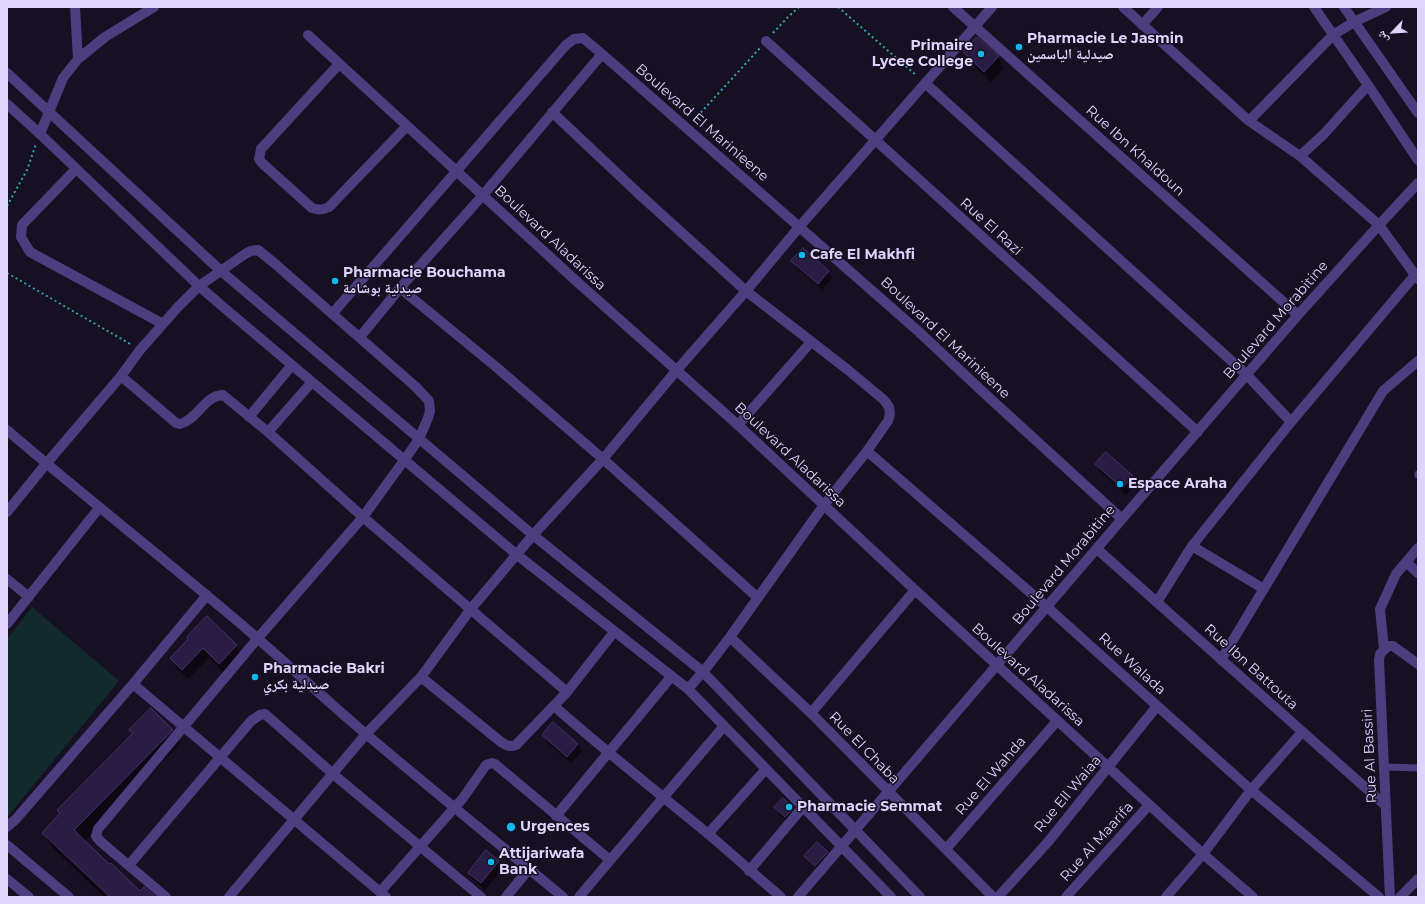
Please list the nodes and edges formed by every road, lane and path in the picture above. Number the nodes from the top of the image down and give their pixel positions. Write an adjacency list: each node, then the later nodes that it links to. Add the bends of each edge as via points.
1 (75, 7): 19 (street)
2 (154, 7): 19 (street, via 105,37)
3 (799, 7): 17 (path)
4 (838, 7): 22 (path)
5 (953, 7): 14 (street, Rue Ibn Khaldoun)
6 (992, 7): 14 (street)
7 (1123, 7): 13 (street)
8 (1158, 7): 13 (street)
9 (1314, 7): 16 (street)
10 (1344, 7): 12 (street)
11 (1386, 7): 12 (street)
12 (1354, 22): 16 (street); 27 (street)
13 (1142, 25): 28 (street)
14 (975, 27): 22 (street); 49 (street, Rue Ibn Khaldoun)
15 (308, 35): 20 (street, Boulevard Aladarissa)
16 (1333, 35): 23 (street); 28 (street)
17 (766, 41): 30 (path); 32 (street, Rue El Razi)
18 (602, 54): 26 (street); 30 (street, Boulevard El Marinieene); 36 (street, Boulevard El Marinieene, via 582,38 571,41)
19 (78, 59): 25 (street, via 63,78)
20 (338, 64): 29 (street, Boulevard Aladarissa); 29 (street, via 261,149 259,159 273,173 312,208 324,210)
21 (7, 74): 25 (street)
22 (925, 83): 32 (street); 57 (street)
23 (1368, 85): 33 (street, via 1324,134); 34 (street)
24 (7, 104): 31 (street)
25 (49, 111): 31 (street); 42 (street)
26 (552, 112): 38 (street); 47 (street)
27 (1418, 113)
28 (1249, 121): 33 (street)
29 (407, 126): 36 (street, Boulevard Aladarissa)
30 (686, 128): 41 (street, Boulevard El Marinieene)
31 (40, 134): 35 (street); 39 (path, via 27,170)
32 (875, 141): 41 (street); 65 (street, Rue El Razi)
33 (1300, 156): 40 (street)
34 (1418, 160)
35 (76, 169): 45 (street); 50 (street, via 22,225 22,237 30,252)
36 (457, 171): 38 (street, Boulevard Aladarissa); 48 (street)
37 (1418, 183): 40 (street, Boulevard Morabitine)
38 (483, 195): 46 (street); 56 (street, Boulevard Aladarissa)
39 (7, 206)
40 (1379, 224): 44 (street); 49 (street, Boulevard Morabitine)
41 (800, 226): 47 (street); 75 (street, Boulevard El Marinieene)
42 (221, 271): 45 (street); 48 (street, via 245,254 258,250); 66 (street)
43 (7, 273): 53 (path)
44 (1417, 277): 61 (street)
45 (199, 286): 50 (street); 55 (street)
46 (400, 288): 51 (street); 69 (street)
47 (746, 291): 52 (street); 56 (street)
48 (333, 313): 51 (street)
49 (1298, 315): 57 (street, Boulevard Morabitine)
50 (164, 324): 53 (street)
51 (360, 337): 66 (street, via 428,401 428,418)
52 (811, 342): 62 (street); 67 (street, via 884,400 889,407 888,420)
53 (140, 350): 58 (street)
54 (1418, 361): 84 (street, via 1382,391)
55 (292, 365): 59 (street); 60 (street)
56 (676, 371): 62 (street, Boulevard Aladarissa); 69 (street)
57 (1246, 375): 61 (street); 65 (street, Boulevard Morabitine)
58 (121, 376): 60 (street, via 176,423 182,424 219,395 223,395); 70 (street)
59 (312, 382): 64 (street); 68 (street)
60 (249, 417): 64 (street)
61 (1291, 422): 77 (street)
62 (738, 425): 71 (street, Boulevard Aladarissa)
63 (7, 430): 70 (street)
64 (268, 432): 74 (street)
65 (1198, 432): 75 (street, Boulevard Morabitine)
66 (418, 440): 68 (street); 76 (street)
67 (867, 451): 71 (street); 90 (street, Rue Walada)
68 (405, 459): 74 (street); 80 (street)
69 (603, 459): 76 (street); 88 (street)
70 (46, 464): 72 (street); 73 (street)
71 (824, 505): 85 (street, Boulevard Aladarissa); 88 (street)
72 (99, 508): 86 (street); 87 (street)
73 (7, 512)
74 (362, 517): 91 (street); 94 (street)
75 (1122, 519): 79 (street, Boulevard Morabitine)
76 (533, 534): 80 (street); 100 (street)
77 (1192, 546): 84 (street); 89 (street)
78 (1418, 548): 81 (street, Rue Al Bassiri)
79 (1097, 549): 89 (street, Rue Ibn Battouta); 90 (street, Boulevard Morabitine)
80 (516, 554): 91 (street); 93 (street)
81 (1406, 562): 82 (street); 96 (street, Rue Al Bassiri, via 1396,574 1380,609)
82 (1418, 573)
83 (7, 578): 87 (street)
84 (1264, 589): 97 (street)
85 (915, 590): 99 (street, Boulevard Aladarissa); 108 (street)
86 (207, 595): 94 (street); 103 (street)
87 (29, 597): 92 (street)
88 (757, 597): 95 (street)
89 (1157, 602): 97 (street, Rue Ibn Battouta)
90 (1047, 607): 99 (street, Boulevard Morabitine); 107 (street, Rue Walada)
91 (470, 610): 101 (street); 105 (street)
92 (7, 624)
93 (614, 632): 102 (street); 105 (street)
94 (258, 638): 111 (street); 113 (street)
95 (730, 638): 100 (street); 108 (street, Rue El Chaba)
96 (1384, 649): 98 (street, via 1393,646); 117 (street, Rue Al Bassiri, via 1379,660)
97 (1221, 660): 112 (street, Rue Ibn Battouta)
98 (1416, 662)
99 (997, 666): 109 (street, Boulevard Aladarissa); 122 (street, Boulevard Morabitine)
100 (703, 672): 104 (street); 131 (street)
101 (421, 677): 106 (street, via 509,746 516,745); 113 (street)
102 (671, 677): 104 (street); 114 (street)
103 (133, 684): 111 (street); 130 (street)
104 (688, 689): 110 (street)
105 (567, 692): 106 (street)
106 (554, 706): 114 (street)
107 (1157, 706): 116 (street, Rue Ell Waiaa); 121 (street, Rue Walada)
108 (811, 713): 122 (street, Rue El Chaba)
109 (1057, 721): 116 (street, Boulevard Aladarissa); 136 (street, Rue El Wahda)
110 (724, 726): 119 (street); 123 (street)
111 (184, 727): 115 (street); 139 (street, via 96,832 101,842)
112 (1302, 732): 121 (street); 125 (street, Rue Ibn Battouta)
113 (366, 734): 120 (street); 126 (street)
114 (608, 753): 123 (street); 128 (street)
115 (220, 757): 120 (street, via 251,721 265,714); 129 (street); 139 (street)
116 (1109, 767): 124 (street, Boulevard Aladarissa); 158 (street, Rue Ell Waiaa, via 1048,842)
117 (1384, 768): 118 (lane); 125 (street, Rue Al Bassiri)
118 (1418, 768)
119 (766, 769): 127 (street); 132 (street)
120 (333, 774): 129 (street); 134 (street)
121 (1251, 790): 137 (street); 162 (street, Rue Walada)
122 (888, 792): 131 (street, Boulevard Morabitine); 136 (street, Rue El Chaba)
123 (663, 798): 132 (street); 138 (street)
124 (1149, 805): 137 (street, Boulevard Aladarissa); 159 (street, Rue Al Maarifa)
125 (1386, 806): 163 (street, Rue Al Bassiri)
126 (455, 807): 128 (street, via 486,766 492,763); 134 (street); 140 (street)
127 (803, 807): 135 (street); 141 (street)
128 (556, 816): 138 (street)
129 (294, 820): 144 (street); 148 (street)
130 (7, 827)
131 (856, 830): 135 (street, Boulevard Morabitine); 156 (street)
132 (708, 834): 141 (street)
133 (7, 845): 146 (street)
134 (421, 846): 144 (street); 149 (street)
135 (841, 846): 154 (street, Boulevard Morabitine); 155 (street)
136 (946, 849): 157 (street, Rue El Chaba)
137 (1203, 854): 160 (street); 161 (street, Boulevard Aladarissa)
138 (610, 860): 152 (street)
139 (129, 865): 147 (street)
140 (529, 869): 150 (street); 151 (street)
141 (749, 871): 153 (street)
142 (7, 879): 145 (street)
143 (1418, 879): 164 (street)
144 (383, 895)
145 (29, 897)
146 (69, 897)
147 (166, 897)
148 (229, 897)
149 (481, 897)
150 (506, 897)
151 (563, 897)
152 (579, 897)
153 (781, 897)
154 (798, 897)
155 (891, 897)
156 (920, 897)
157 (993, 897)
158 (998, 897)
159 (1066, 897)
160 (1166, 897)
161 (1252, 897)
162 (1379, 897)
163 (1390, 897)
164 (1400, 897)

